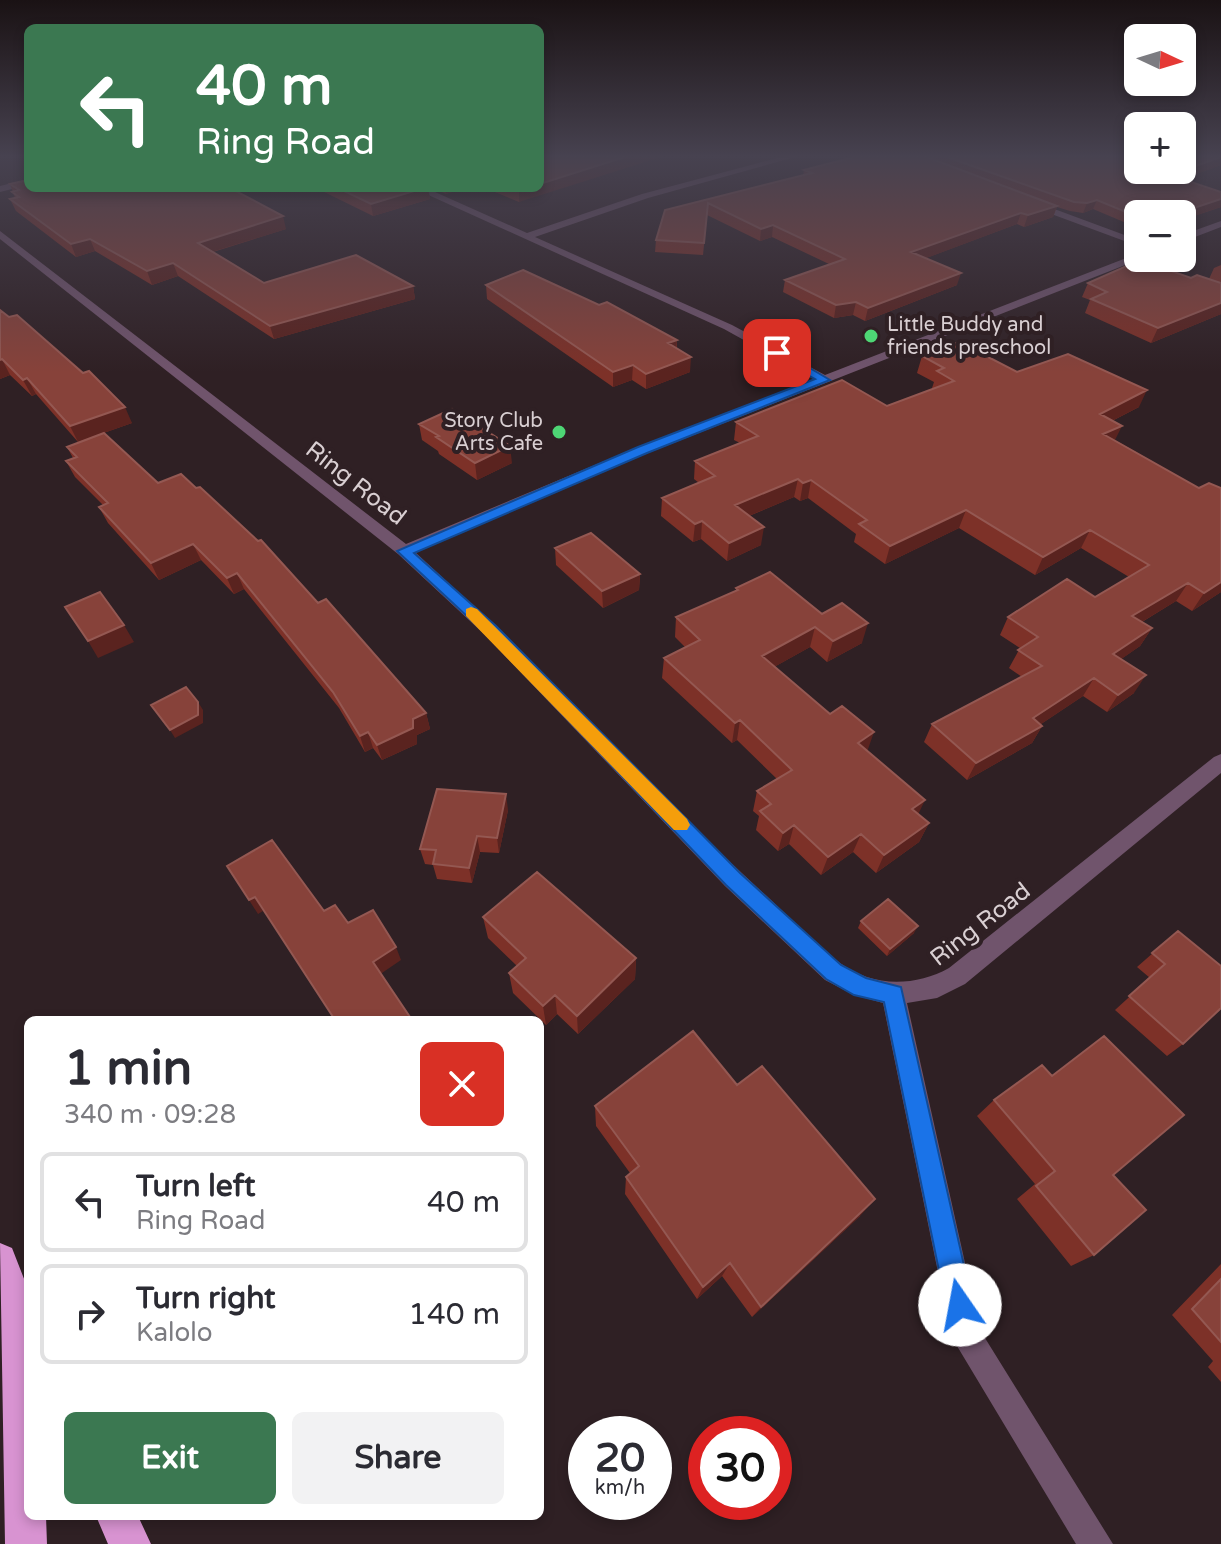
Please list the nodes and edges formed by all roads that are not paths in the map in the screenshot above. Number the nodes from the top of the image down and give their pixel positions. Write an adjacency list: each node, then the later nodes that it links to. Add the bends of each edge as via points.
1 (510, 228): 5 (street)
2 (551, 228): 5 (street)
3 (1097, 228): 6 (street)
4 (0, 234): 9 (street, Ring Road)
5 (528, 236): 8 (street, via 728,327)
6 (1124, 238)
7 (1124, 266): 8 (street)
8 (825, 380): 9 (street)
9 (404, 551): 11 (street, Ring Road, via 833,972 862,987)
10 (1221, 762): 11 (street, Ring Road, via 957,976 916,993)
11 (893, 994): 18 (street, via 966,1336)
12 (0, 1260): 13 (highway)
13 (24, 1328)
14 (26, 1520): 16 (highway)
15 (118, 1520): 17 (highway)
16 (26, 1544)
17 (130, 1544)
18 (1096, 1544)

